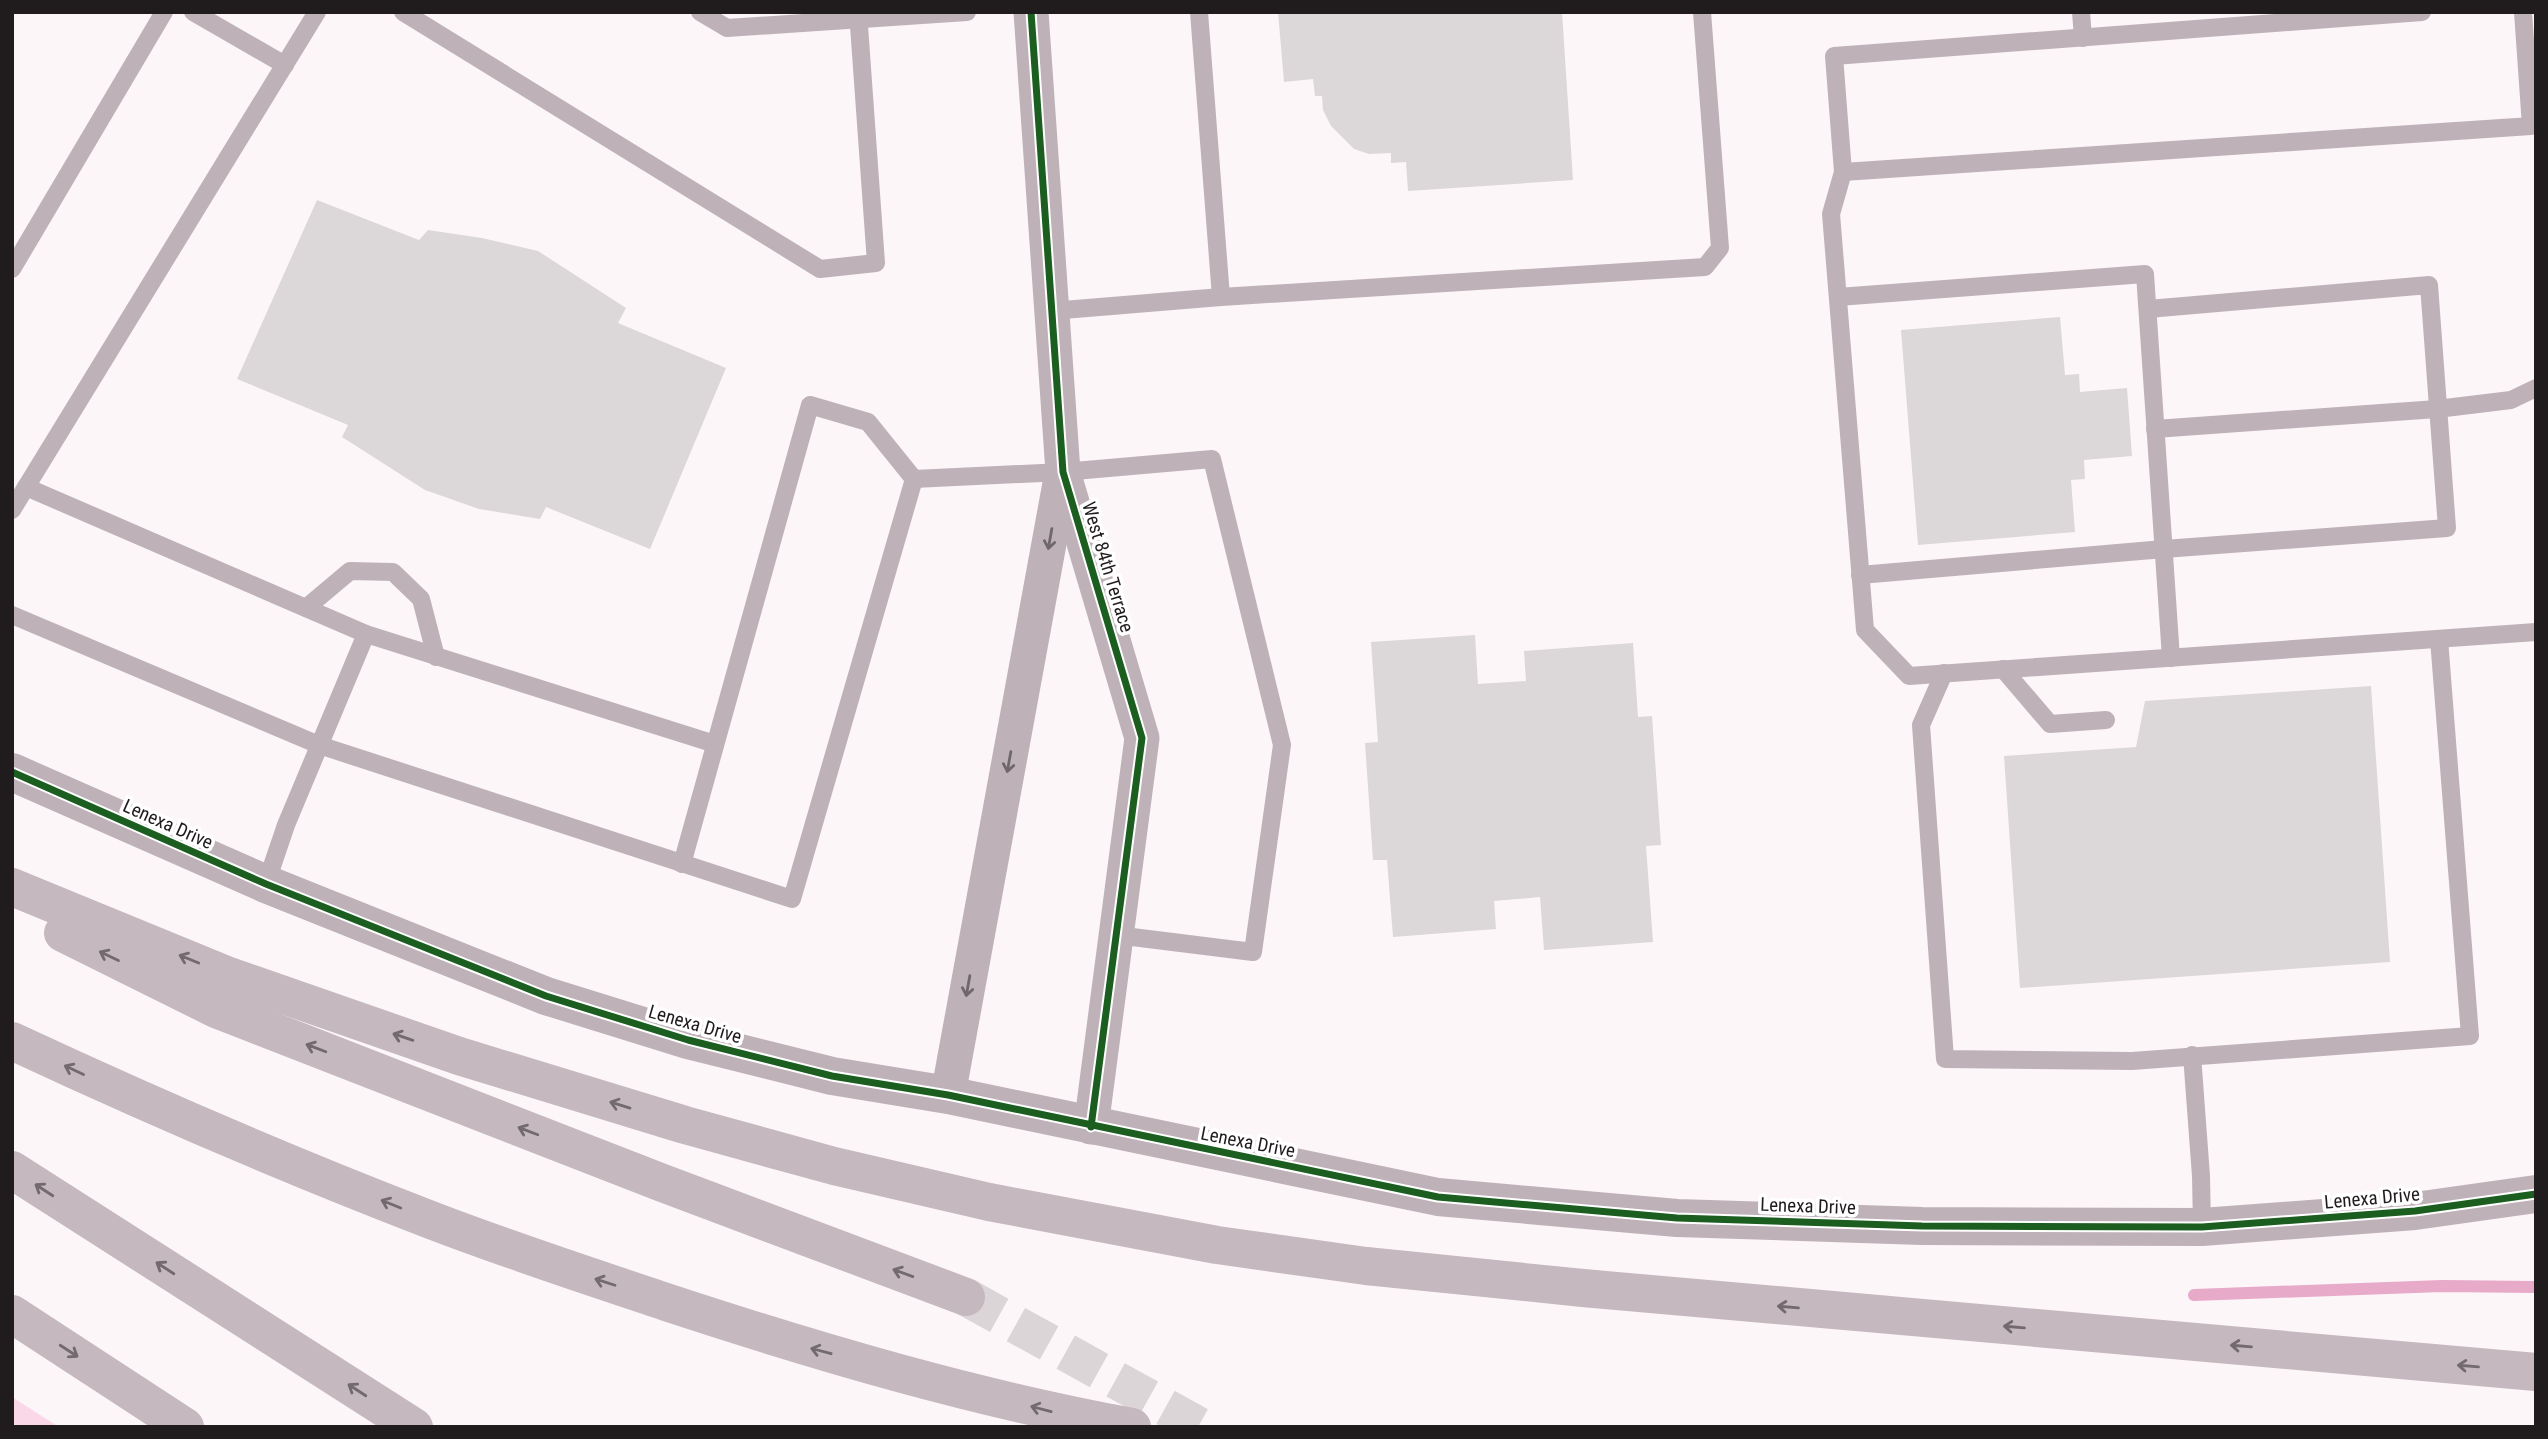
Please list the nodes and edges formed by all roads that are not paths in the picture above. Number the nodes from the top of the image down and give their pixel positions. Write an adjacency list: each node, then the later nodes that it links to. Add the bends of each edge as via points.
1 (164, 12): 18 (lane)
2 (193, 12): 16 (lane)
3 (317, 12): 16 (lane)
4 (402, 12): 13 (lane, via 820,269 876,263)
5 (700, 12): 13 (lane, via 727,28)
6 (967, 12): 13 (lane)
7 (1031, 12): 22 (street, West 84th Terrace)
8 (1199, 12): 19 (lane)
9 (1702, 12): 19 (lane, via 1720,248 1705,267)
10 (2081, 12): 15 (lane)
11 (2422, 12): 14 (lane)
12 (2523, 12): 17 (lane, via 2531,126)
13 (858, 16)
14 (2332, 16): 15 (lane)
15 (2083, 37): 17 (lane, via 1834,56)
16 (285, 65): 28 (lane)
17 (1843, 172): 20 (lane, via 1831,214)
18 (12, 269)
19 (1221, 297): 22 (lane)
20 (1838, 297): 21 (lane, via 2145,274); 31 (lane)
21 (2148, 309): 24 (lane, via 2429,285); 25 (lane)
22 (1052, 311): 26 (street, West 84th Terrace)
23 (2536, 388): 24 (lane, via 2511,400)
24 (2437, 409): 25 (lane); 30 (lane, via 2447,528)
25 (2155, 429): 30 (lane)
26 (1063, 472): 27 (lane); 49 (street, West 84th Terrace, via 1142,738); 49 (lane, via 1212,459 1282,744 1253,952); 52 (street, West 84th Terrace, one-way to 52)
27 (914, 479): 42 (lane, via 868,422 810,405); 45 (lane, via 792,899)
28 (26, 487): 29 (lane); 32 (lane)
29 (12, 510)
30 (2164, 549): 31 (lane); 38 (lane)
31 (1860, 575): 40 (lane, via 1865,631 1909,676)
32 (306, 608): 35 (lane); 37 (lane, via 350,571 393,572 421,599)
33 (12, 615): 43 (lane)
34 (2536, 632): 36 (lane)
35 (366, 634): 37 (lane); 43 (lane)
36 (2439, 639): 38 (lane); 51 (lane, via 2470,1036)
37 (436, 657): 42 (lane)
38 (2171, 658): 39 (lane)
39 (2003, 669): 40 (lane); 41 (lane, via 2050,724)
40 (1944, 673): 51 (lane, via 1921,725 1945,1059 2132,1061)
41 (2106, 720)
42 (715, 744): 45 (lane)
43 (319, 745): 45 (lane); 46 (lane)
44 (12, 772): 46 (street, Lenexa Drive)
45 (682, 863)
46 (266, 884): 52 (street, Lenexa Drive, via 546,996 688,1040 832,1076)
47 (12, 887): 59 (highway, one-way to 47, via 1366,1266 1217,1245 989,1202 685,1125 460,1056 229,975)
48 (12, 908): 57 (highway, one-way to 48, via 216,1009)
49 (1116, 935): 53 (street, West 84th Terrace)
50 (12, 1041): 62 (highway, one-way to 50, via 1059,1413 796,1345 584,1275 418,1216 135,1098)
51 (2192, 1055): 56 (lane)
52 (948, 1096): 53 (street, Lenexa Drive)
53 (1091, 1126): 56 (street, Lenexa Drive, via 1464,1199 1690,1219)
54 (12, 1170): 61 (highway, one-way to 54)
55 (2536, 1195): 56 (street, Lenexa Drive, via 2415,1211)
56 (2202, 1227)
57 (967, 1297)
58 (12, 1314): 60 (highway, one-way to 60)
59 (2536, 1372)
60 (185, 1427)
61 (414, 1427)
62 (1132, 1427)

